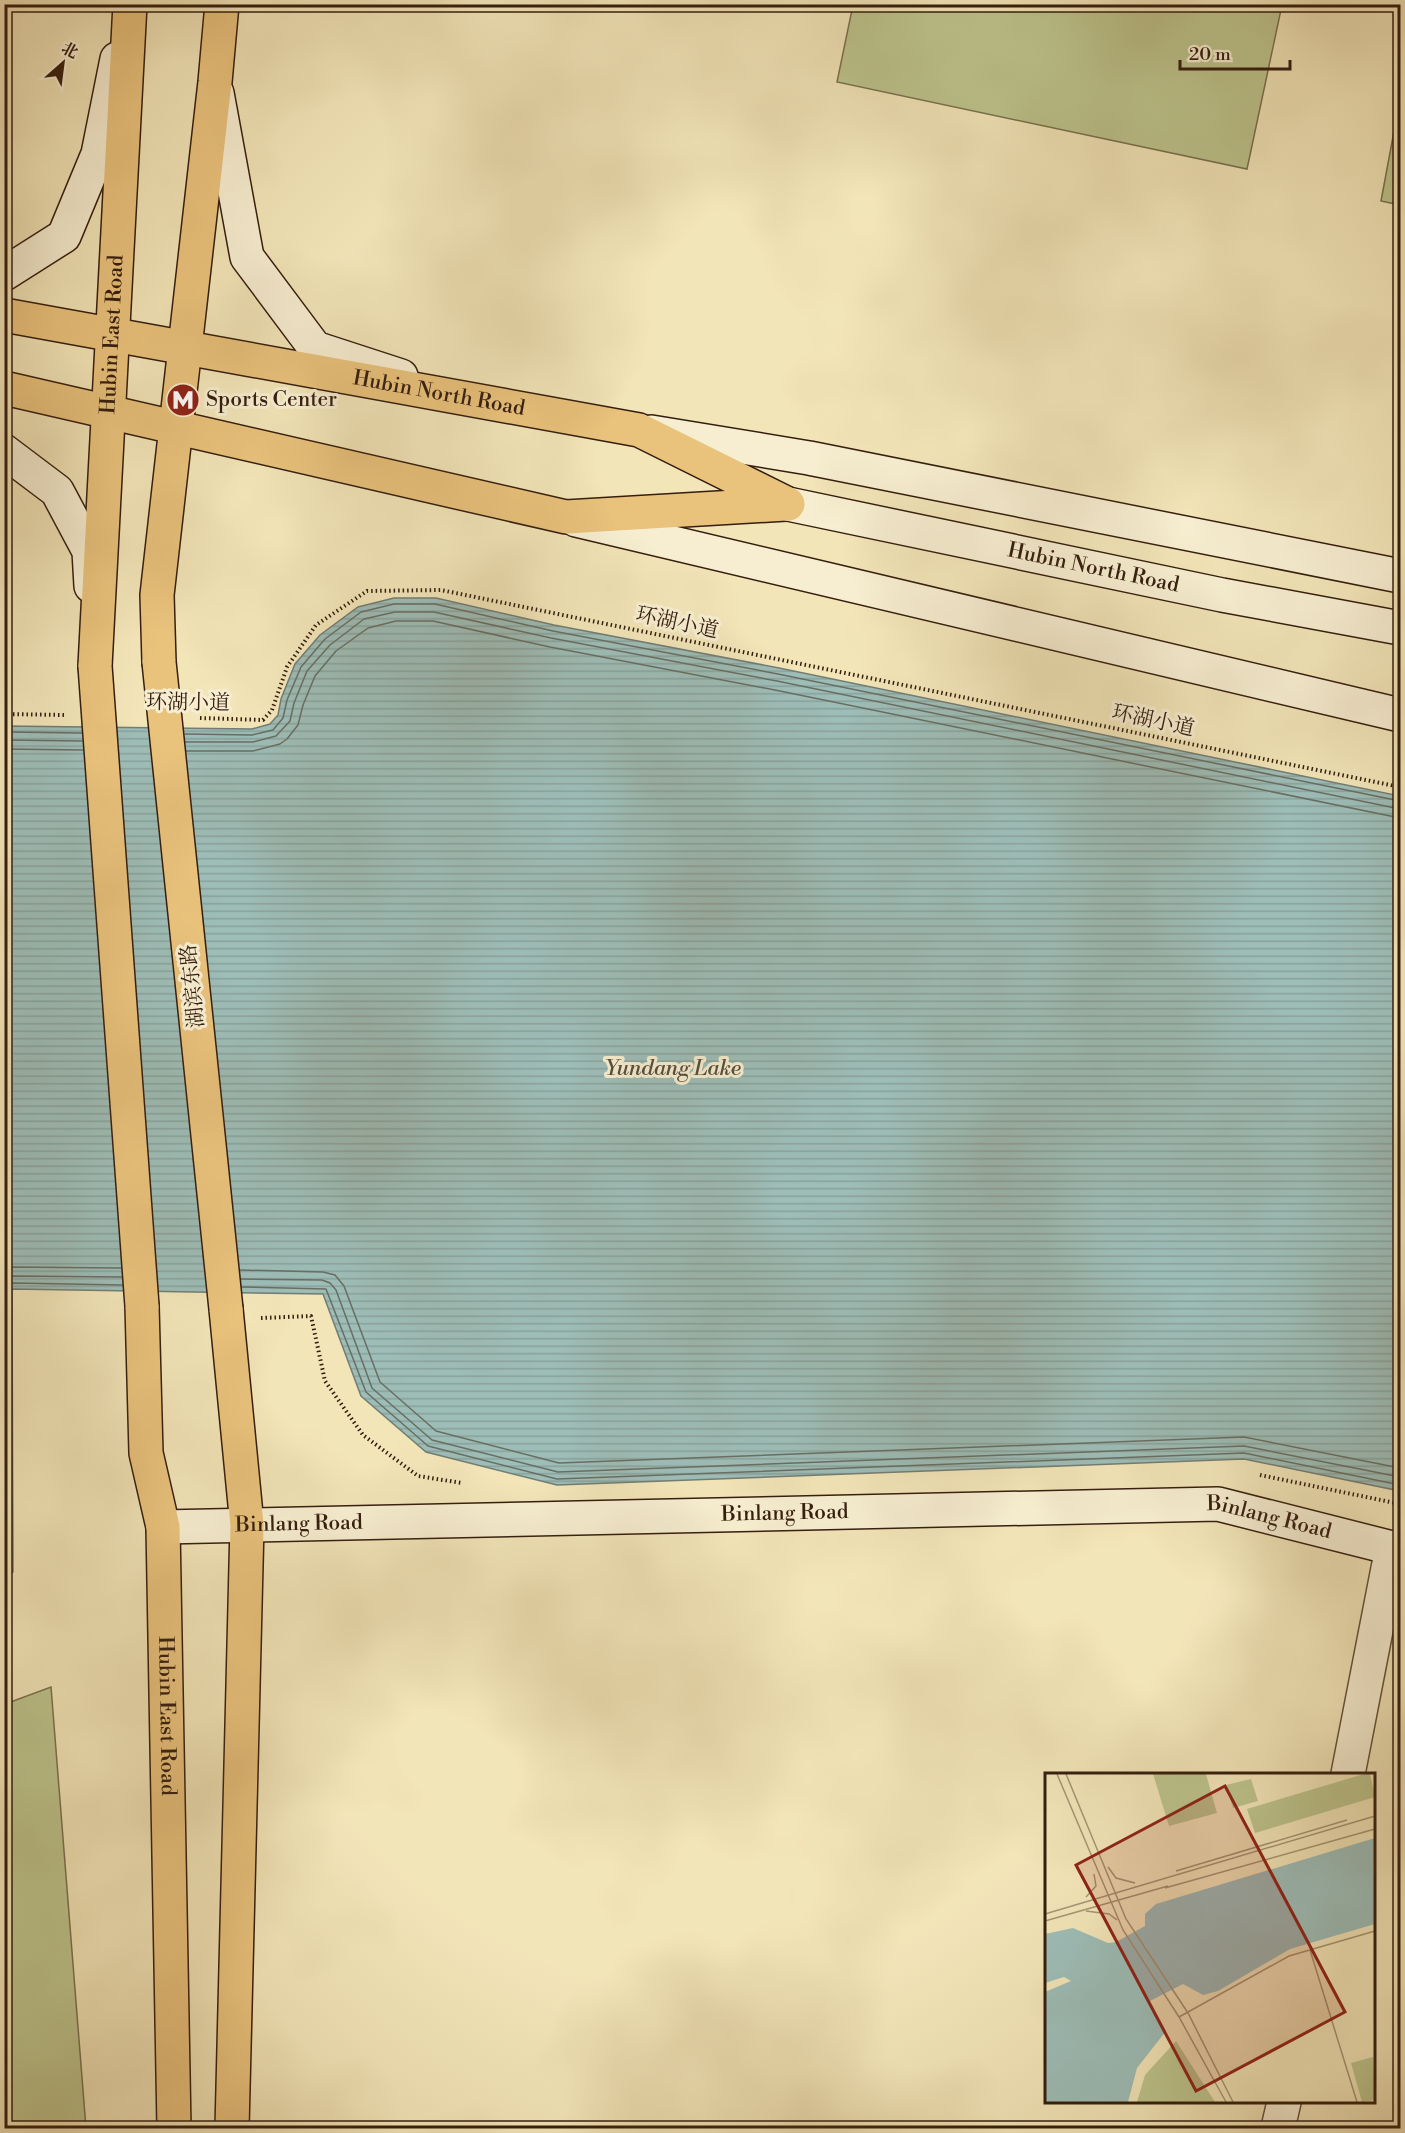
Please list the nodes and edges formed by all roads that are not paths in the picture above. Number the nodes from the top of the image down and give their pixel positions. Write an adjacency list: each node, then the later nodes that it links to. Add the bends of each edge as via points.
1 (129, 4): 4 (main road, via 98,154 64,236); 6 (main road, Hubin East Road)
2 (222, 4): 3 (main road)
3 (215, 82): 7 (main road); 9 (main road, via 247,257 315,348)
4 (4, 274)
5 (4, 315): 6 (main road, Hubin North Road)
6 (112, 335): 7 (main road, Hubin North Road); 10 (main road, Hubin East Road)
7 (185, 348): 9 (main road, Hubin North Road); 11 (main road)
8 (4, 388): 10 (main road, Hubin North Road)
9 (480, 402): 12 (main road, Hubin North Road)
10 (109, 411): 11 (main road, Hubin North Road); 18 (main road, Hubin East Road)
11 (176, 427): 15 (main road, Hubin North Road); 20 (main road, 湖滨东路, bridge, via 157,595 159,662)
12 (639, 430): 14 (main road, Hubin North Road); 16 (main road, via 809,458)
13 (4, 451): 18 (main road, via 57,491 89,551)
14 (788, 504): 15 (main road, Hubin North Road); 17 (main road, Hubin North Road, via 1222,595)
15 (566, 517): 19 (main road)
16 (1401, 576)
17 (1401, 628)
18 (95, 666): 21 (main road, Hubin East Road, bridge, via 142,1306 147,1454)
19 (1401, 715)
20 (247, 1525): 21 (main road, Binlang Road); 22 (main road, Binlang Road, via 1218,1504); 26 (main road)
21 (163, 1527): 25 (main road, Hubin East Road)
22 (1396, 1549): 23 (main road)
23 (1348, 1773)
24 (1284, 2103): 27 (main road)
25 (174, 2128)
26 (232, 2128)
27 (1278, 2128)

